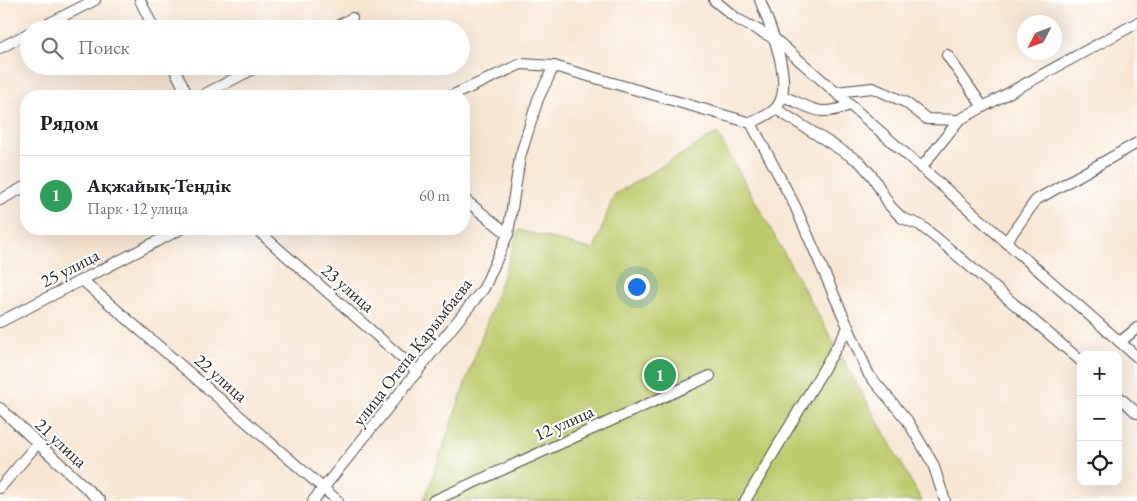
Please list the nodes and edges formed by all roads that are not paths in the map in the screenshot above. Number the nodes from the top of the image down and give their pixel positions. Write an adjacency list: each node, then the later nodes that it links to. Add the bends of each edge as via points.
1 (95, 0): 6 (street)
2 (140, 0): 7 (street)
3 (714, 0): 11 (street, via 737,19)
4 (760, 0): 11 (street)
5 (352, 18): 8 (street)
6 (56, 20)
7 (150, 20)
8 (348, 20)
9 (1137, 23): 23 (street)
10 (20, 38): 12 (street)
11 (774, 39): 20 (street); 21 (street, via 781,65)
12 (0, 48)
13 (948, 55): 23 (street)
14 (554, 66): 19 (street, via 521,64); 26 (street); 32 (street, улица Отепа Карымбаева, via 538,99 520,157)
15 (178, 75): 17 (street)
16 (242, 75): 18 (street)
17 (185, 90)
18 (213, 90)
19 (464, 90)
20 (835, 92): 22 (street); 25 (street, via 873,88 905,102 927,119)
21 (782, 96): 22 (street, via 821,112 838,110); 24 (street)
22 (849, 104): 28 (street)
23 (983, 107): 25 (street)
24 (776, 109): 26 (street); 42 (street, via 860,162 902,218 920,225 939,240)
25 (960, 120): 28 (street)
26 (752, 123): 38 (street, via 795,206)
27 (1137, 143): 35 (street, via 1036,200)
28 (921, 168): 35 (street)
29 (20, 189): 30 (street)
30 (0, 200)
31 (470, 204): 32 (street)
32 (508, 234): 43 (street, улица Отепа Карымбаева, via 484,288)
33 (169, 235): 36 (street, 25 улица)
34 (263, 235): 43 (street, 23 улица)
35 (1006, 242): 40 (street)
36 (82, 280): 37 (street, 25 улица); 50 (street, 22 улица)
37 (0, 322)
38 (848, 328): 55 (street); 56 (street, via 869,375 906,420 932,464)
39 (1137, 328): 40 (street)
40 (1120, 342): 41 (street)
41 (1137, 357)
42 (1077, 358)
43 (418, 372): 50 (street, улица Отепа Карымбаева)
44 (710, 376): 54 (street, 12 улица)
45 (1122, 400): 47 (street)
46 (0, 408): 48 (street, 21 улица)
47 (1137, 413)
48 (38, 443): 49 (street); 51 (street, 21 улица)
49 (0, 488)
50 (324, 488): 52 (street, улица Отепа Карымбаева); 53 (street, 22 улица)
51 (100, 501)
52 (313, 501)
53 (338, 501)
54 (433, 501)
55 (744, 501)
56 (945, 501)

